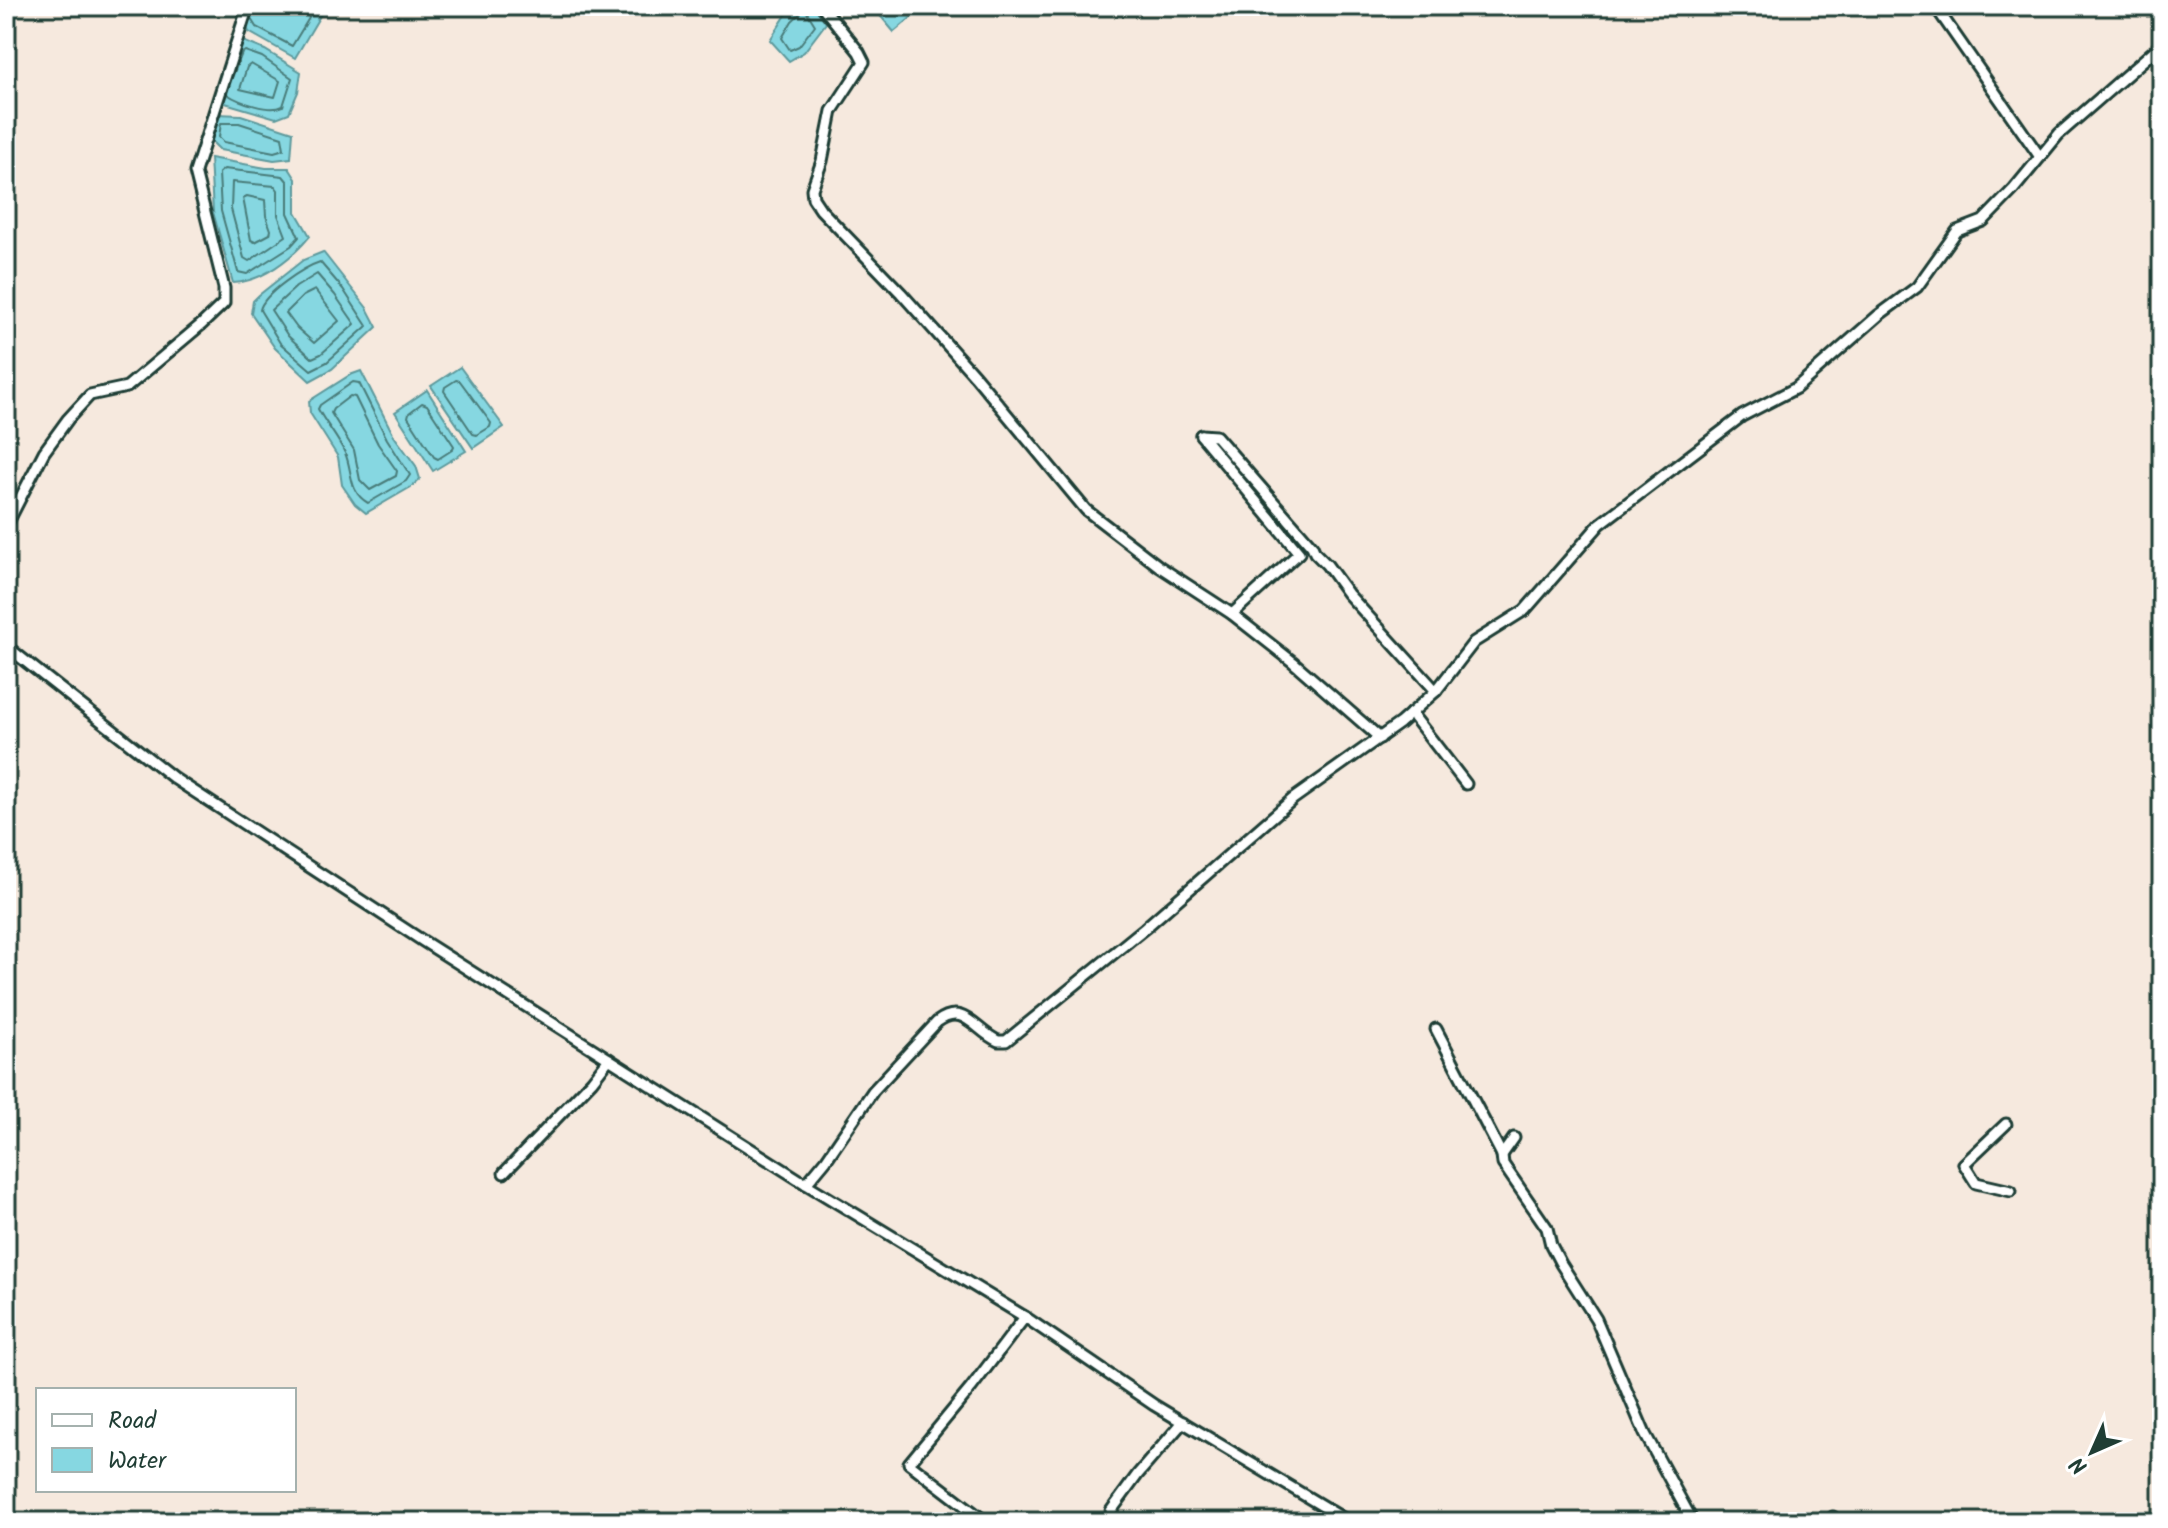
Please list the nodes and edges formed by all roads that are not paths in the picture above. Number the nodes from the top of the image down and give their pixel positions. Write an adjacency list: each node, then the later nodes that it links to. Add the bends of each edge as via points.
1 (248, 6): 6 (street, via 195,172 224,303 127,387 90,395 44,452)
2 (822, 6): 7 (street, via 864,62 832,111 812,189 821,210 975,376 1086,510)
3 (1935, 6): 5 (street)
4 (2162, 44): 5 (street)
5 (2040, 157): 9 (street, via 1983,221 1957,231 1917,287 1796,388 1742,416 1600,524 1525,610 1474,642)
6 (6, 526)
7 (1232, 614): 9 (street, via 1299,553 1201,435 1216,436); 11 (street)
8 (6, 646): 14 (street, via 175,779)
9 (1436, 691): 10 (street)
10 (1411, 713): 11 (street); 12 (street)
11 (1380, 738): 19 (street, via 1293,799 1006,1041 992,1038 956,1014 937,1022 873,1091)
12 (1466, 784)
13 (1436, 1029): 17 (street)
14 (609, 1059): 18 (street); 19 (street)
15 (2006, 1124): 20 (street, via 1964,1164 1976,1183)
16 (1514, 1138): 17 (street)
17 (1502, 1155): 26 (street, via 1596,1319 1645,1434)
18 (504, 1173)
19 (806, 1184): 21 (street)
20 (2011, 1191)
21 (1025, 1317): 22 (street); 24 (street, via 909,1463)
22 (1183, 1422): 23 (street); 25 (street)
23 (1111, 1511)
24 (986, 1522)
25 (1349, 1522)
26 (1693, 1522)

